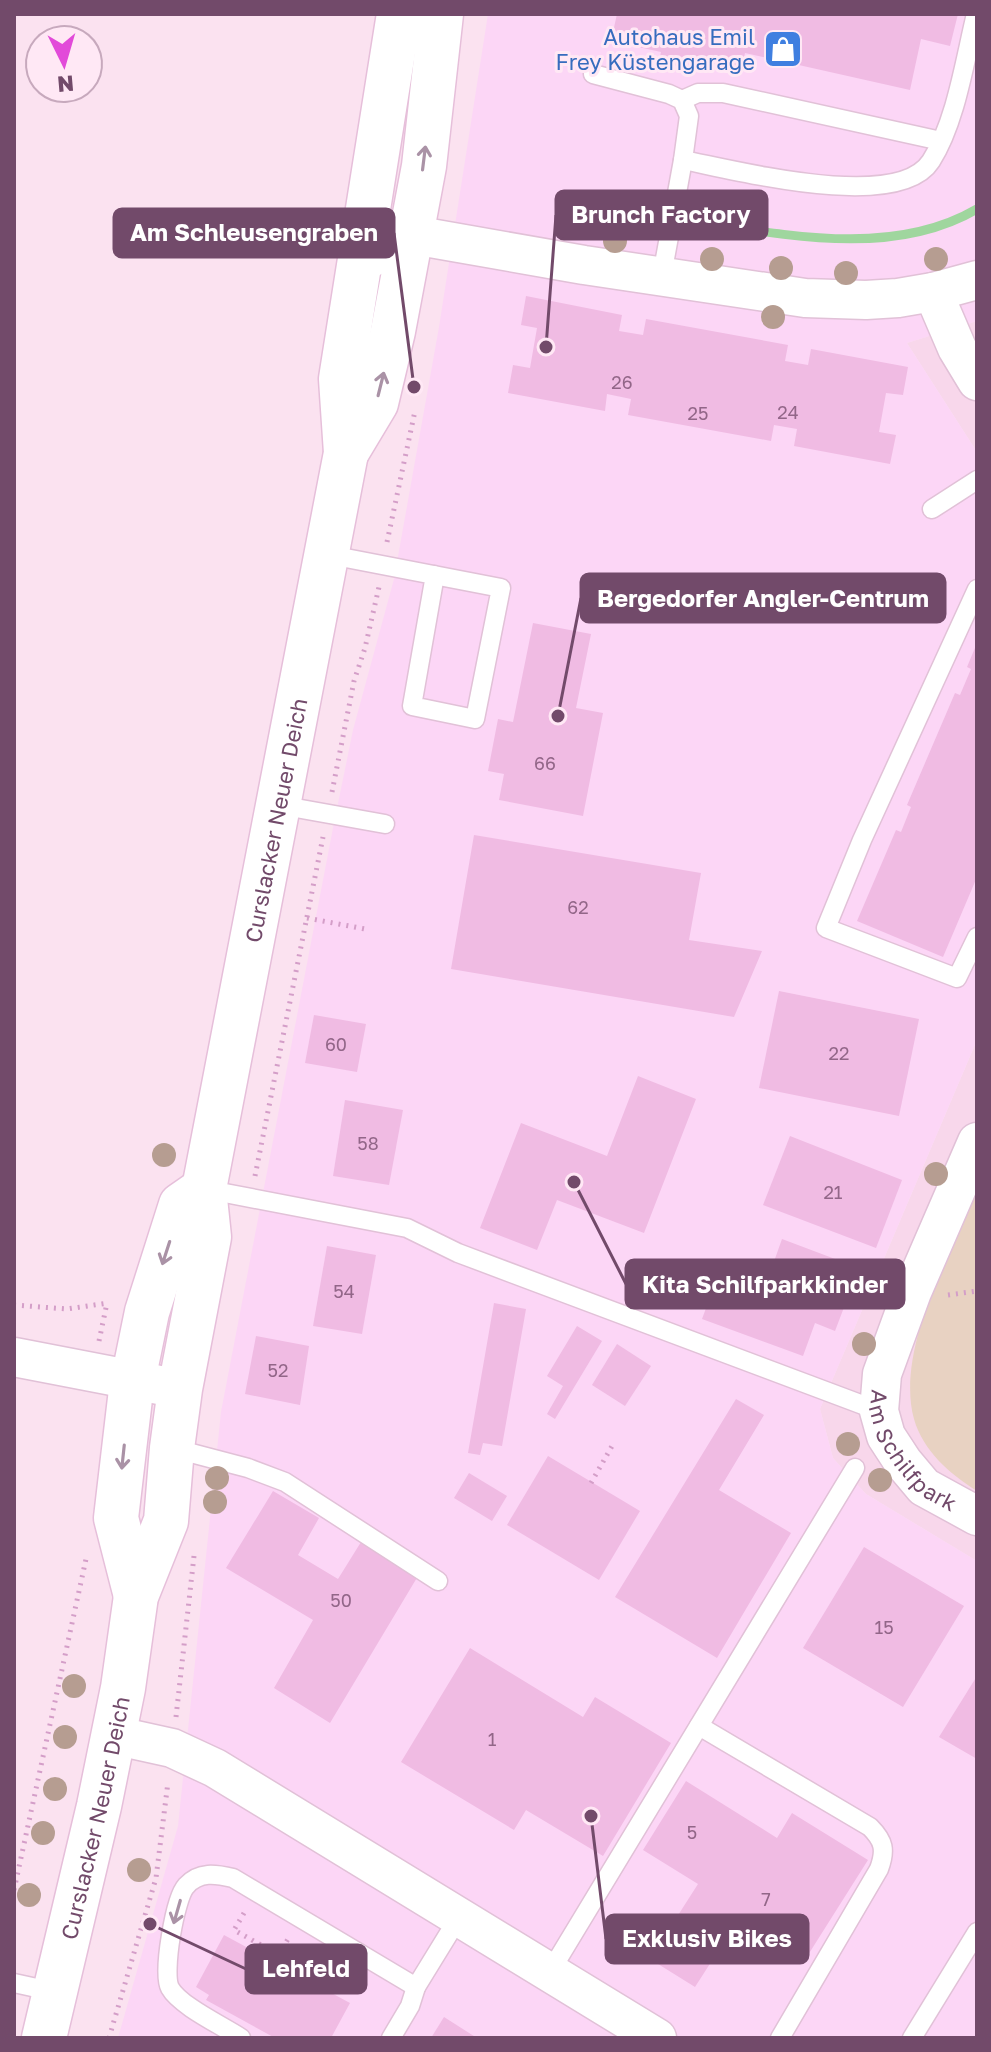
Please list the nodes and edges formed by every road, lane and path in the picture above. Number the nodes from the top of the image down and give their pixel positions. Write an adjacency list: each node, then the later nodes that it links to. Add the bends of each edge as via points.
1 (399, 14): 8 (main road, Curslacker Neuer Deich)
2 (441, 14): 9 (main road, Curslacker Neuer Deich, one-way to 2)
3 (976, 14): 6 (lane)
4 (593, 74): 5 (lane)
5 (682, 100): 6 (lane, via 698,93 723,93); 7 (lane, via 689,116)
6 (941, 141): 7 (lane, via 923,170 890,185 802,183)
7 (683, 160): 11 (lane)
8 (374, 180): 9 (street); 10 (main road, Curslacker Neuer Deich)
9 (413, 235): 10 (street); 11 (street); 16 (main road, Curslacker Neuer Deich, one-way to 9, via 376,403)
10 (360, 264): 16 (main road, Curslacker Neuer Deich, via 341,379)
11 (662, 275): 13 (street, via 836,300)
12 (977, 280): 13 (street)
13 (933, 292): 14 (street)
14 (977, 381)
15 (418, 397): 20 (path)
16 (346, 453): 19 (main road, Curslacker Neuer Deich)
17 (977, 480): 18 (lane)
18 (932, 509)
19 (325, 554): 20 (lane); 23 (main road, Curslacker Neuer Deich)
20 (383, 565): 21 (lane); 24 (path)
21 (435, 575): 21 (lane, via 501,588 475,719 412,706)
22 (977, 589): 27 (lane, via 826,928 957,978)
23 (279, 805): 24 (lane); 29 (main road, Curslacker Neuer Deich)
24 (327, 814): 25 (lane); 26 (path, via 307,918)
25 (385, 824)
26 (365, 929)
27 (977, 937)
28 (977, 1142): 37 (street, Am Schilfpark, via 882,1374)
29 (204, 1189): 35 (main road, Curslacker Neuer Deich, one-way to 35, via 181,1205 147,1312); 36 (main road, Curslacker Neuer Deich, via 209,1237); 37 (lane, via 407,1228 458,1253)
30 (977, 1291): 31 (path)
31 (940, 1296)
32 (14, 1305): 33 (path, via 67,1309 107,1303)
33 (101, 1331)
34 (14, 1357): 35 (street)
35 (133, 1380): 36 (street); 45 (main road, Curslacker Neuer Deich, one-way to 45, via 116,1518)
36 (180, 1389): 39 (main road, Curslacker Neuer Deich)
37 (879, 1411): 42 (street, Am Schilfpark, via 886,1436 924,1487)
38 (612, 1446): 41 (path)
39 (172, 1448): 44 (lane, via 285,1482); 45 (main road, Curslacker Neuer Deich, via 166,1521)
40 (855, 1468): 46 (lane)
41 (591, 1483)
42 (977, 1516)
43 (89, 1544): 50 (path)
44 (438, 1581)
45 (136, 1596): 47 (main road, Curslacker Neuer Deich)
46 (699, 1726): 55 (lane); 61 (lane, via 882,1839 879,1869)
47 (113, 1735): 52 (street, via 172,1748 205,1763); 57 (main road, Curslacker Neuer Deich)
48 (156, 1878): 49 (path)
49 (184, 1888): 56 (lane, via 203,1875 233,1878); 59 (lane, one-way to 59, via 166,1979 176,1996)
50 (14, 1890)
51 (246, 1909): 54 (path, via 234,1930)
52 (459, 1917): 55 (street); 56 (lane)
53 (977, 1932): 62 (lane)
54 (279, 1955)
55 (550, 1972): 58 (street)
56 (416, 1987): 60 (lane)
57 (43, 2015)
58 (633, 2032)
59 (241, 2038)
60 (391, 2038)
61 (780, 2038)
62 (912, 2038)

